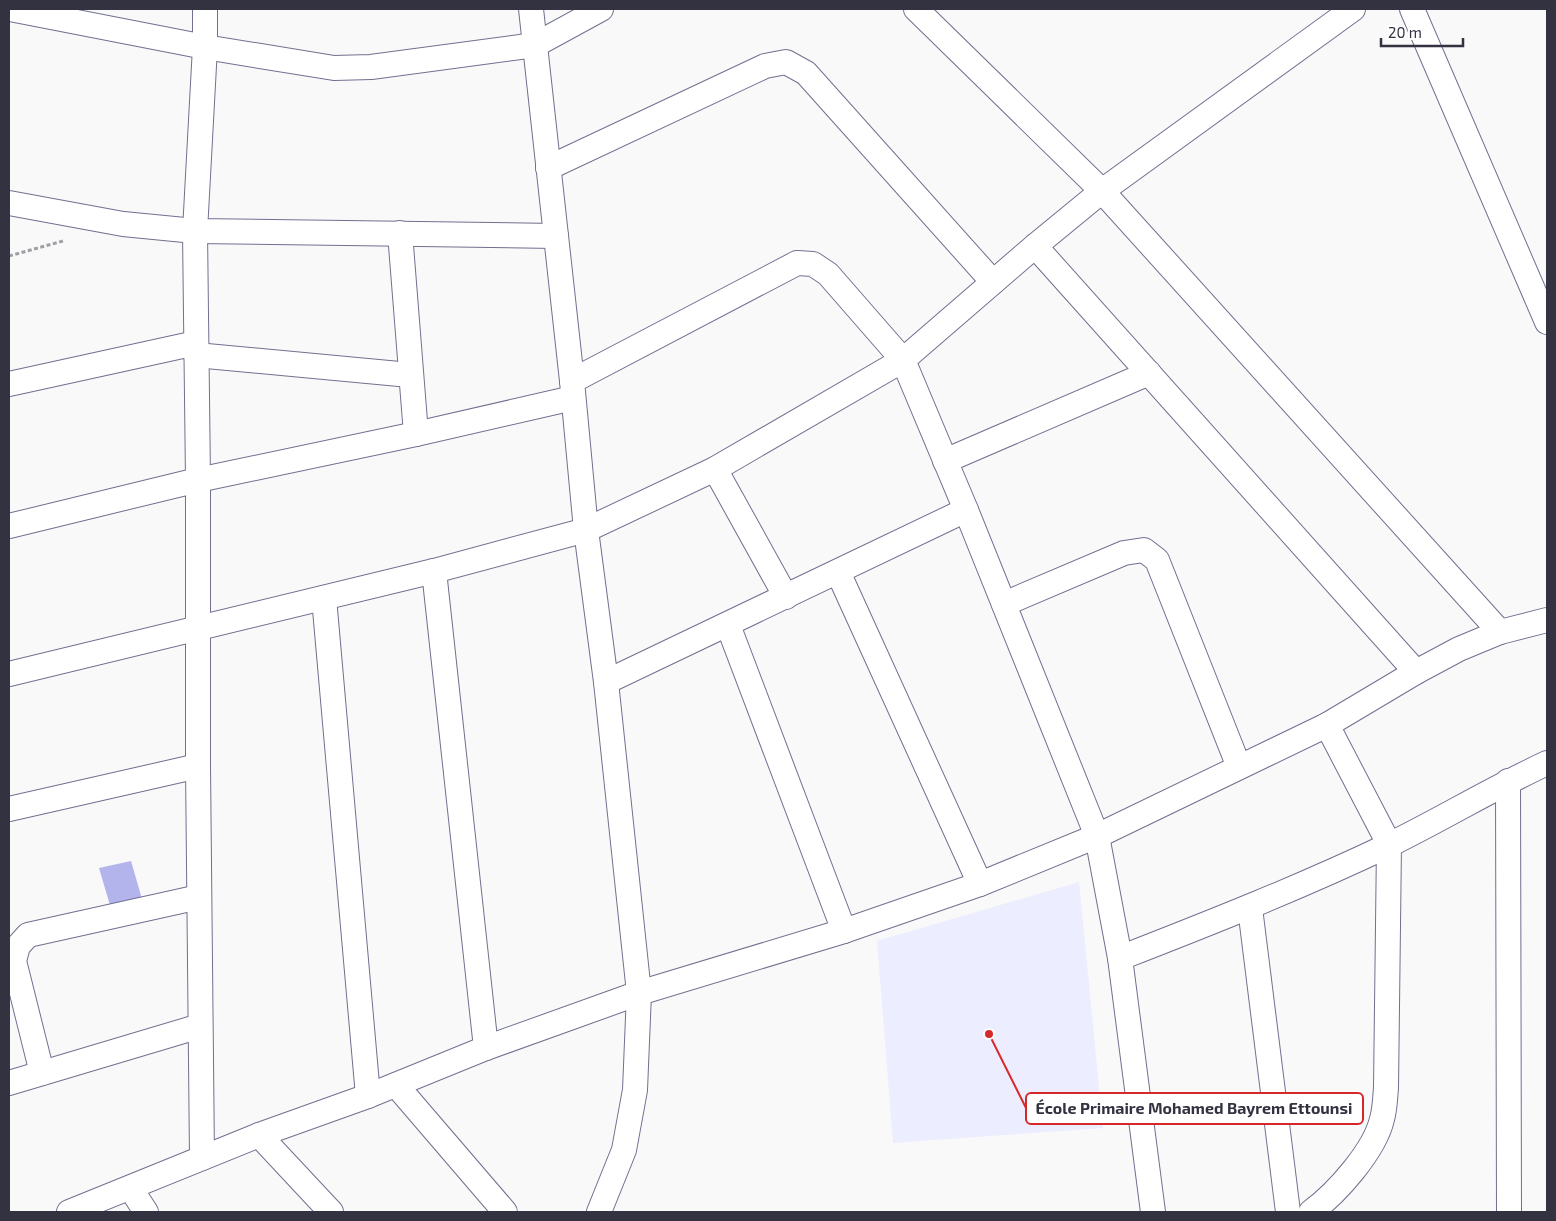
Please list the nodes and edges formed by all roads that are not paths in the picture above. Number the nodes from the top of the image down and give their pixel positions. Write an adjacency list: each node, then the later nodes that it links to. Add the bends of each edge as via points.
1 (10, 9): 9 (street)
2 (205, 9): 9 (street)
3 (532, 9): 8 (street)
4 (601, 9): 8 (street)
5 (916, 9): 11 (street)
6 (1352, 9): 11 (street)
7 (1412, 9): 18 (street)
8 (535, 45): 9 (street, via 371,67 334,68); 10 (street)
9 (205, 48): 13 (street)
10 (548, 168): 15 (street); 17 (street, via 765,66 786,62 806,73)
11 (1102, 191): 16 (street); 40 (street)
12 (9, 203): 13 (street, via 123,224)
13 (195, 231): 14 (street); 19 (street)
14 (400, 233): 15 (street); 22 (street)
15 (556, 236): 24 (street)
16 (1035, 246): 17 (street); 21 (street)
17 (993, 282): 20 (street)
18 (1547, 322)
19 (196, 349): 22 (street); 23 (street); 28 (street)
20 (903, 360): 24 (street, via 828,274 813,264 797,263); 26 (street); 27 (street)
21 (1149, 374): 26 (street); 41 (street)
22 (410, 375): 25 (street)
23 (9, 384)
24 (573, 389): 25 (street); 31 (street)
25 (416, 434): 28 (street)
26 (945, 461): 29 (street)
27 (715, 469): 31 (street); 34 (street)
28 (198, 480): 30 (street); 39 (street)
29 (966, 510): 33 (street); 36 (street)
30 (9, 526)
31 (586, 530): 32 (street); 43 (street)
32 (434, 571): 35 (street); 59 (street)
33 (838, 572): 34 (street); 52 (street)
34 (786, 597): 38 (street)
35 (324, 598): 39 (street); 63 (street)
36 (1004, 604): 47 (street, via 1124,553 1144,550 1157,560); 50 (street)
37 (1547, 620): 40 (street)
38 (728, 625): 43 (street); 55 (street)
39 (198, 629): 42 (street); 46 (street)
40 (1500, 632): 41 (street)
41 (1416, 672): 44 (street)
42 (9, 674)
43 (606, 682): 57 (street)
44 (1327, 725): 47 (street); 51 (street)
45 (1547, 763): 48 (street)
46 (198, 766): 49 (street); 53 (street)
47 (1240, 767): 50 (street)
48 (1508, 781): 51 (street); 75 (street)
49 (9, 810)
50 (1097, 836): 52 (street); 56 (street)
51 (1390, 844): 54 (street); 74 (street, via 1386,1088 1382,1119 1373,1142 1345,1180)
52 (980, 884): 55 (street)
53 (199, 897): 58 (street); 60 (street, via 28,934 18,946 14,961)
54 (1250, 908): 56 (street); 73 (street)
55 (844, 931): 57 (street)
56 (1120, 958): 72 (street)
57 (639, 993): 59 (street); 71 (street, via 635,1090 624,1150)
58 (200, 1026): 60 (street); 65 (street)
59 (486, 1048): 62 (street)
60 (42, 1073): 61 (street)
61 (9, 1083)
62 (396, 1085): 63 (street); 70 (street)
63 (368, 1096): 64 (street)
64 (259, 1136): 65 (street); 69 (street)
65 (202, 1158): 66 (street)
66 (131, 1189): 67 (street); 68 (street)
67 (69, 1212)
68 (146, 1212)
69 (331, 1212)
70 (505, 1212)
71 (599, 1212)
72 (1153, 1212)
73 (1288, 1212)
74 (1311, 1212)
75 (1509, 1212)

